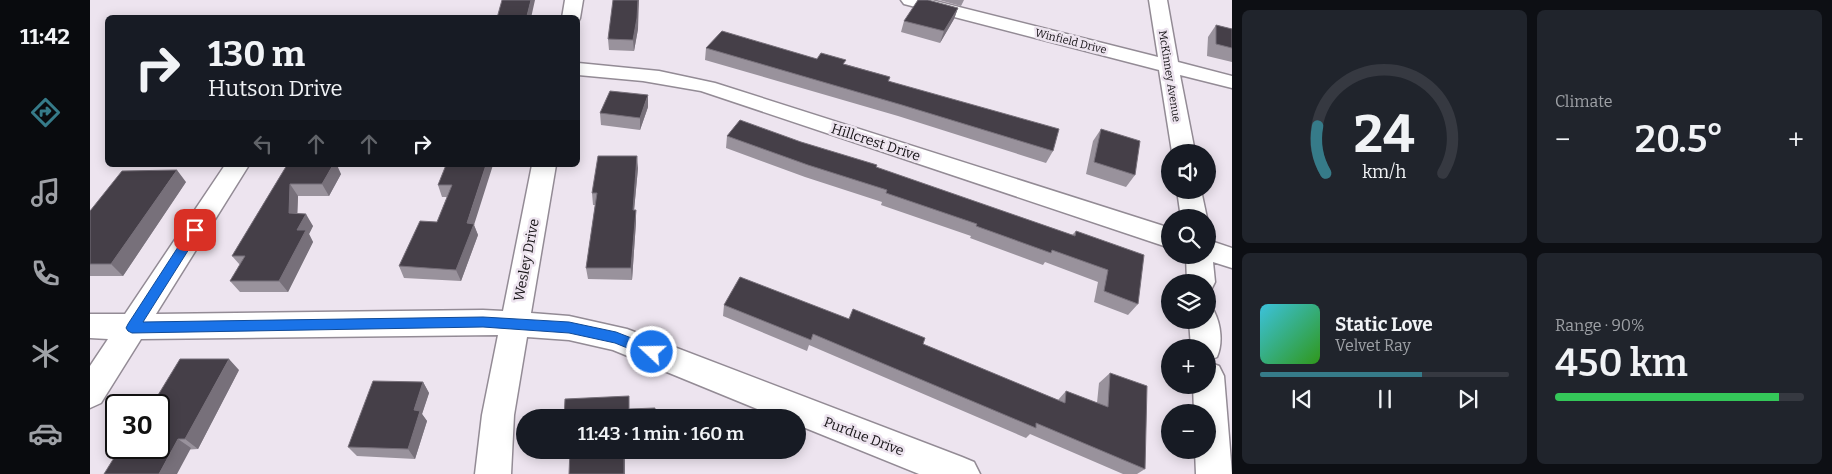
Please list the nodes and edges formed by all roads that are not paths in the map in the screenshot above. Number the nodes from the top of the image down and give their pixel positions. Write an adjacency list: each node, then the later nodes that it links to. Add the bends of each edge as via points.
1 (574, 0): 4 (street)
2 (910, 0): 5 (street, Winfield Drive)
3 (1158, 0): 5 (street, McKinney Avenue)
4 (572, 15)
5 (1168, 66): 7 (street, Winfield Drive); 8 (street, McKinney Avenue)
6 (580, 69): 11 (street, Hillcrest Drive, via 648,74 692,82)
7 (1232, 82)
8 (1182, 144)
9 (236, 167): 16 (street)
10 (544, 167): 14 (street, Wesley Drive)
11 (1161, 235)
12 (1216, 253): 13 (street)
13 (1232, 258)
14 (514, 324): 16 (street, Purdue Drive); 19 (street, Wesley Drive, via 498,415); 20 (street, Purdue Drive, via 569,328 616,338)
15 (90, 326): 16 (street, Purdue Drive)
16 (132, 328): 17 (street)
17 (90, 393)
18 (1209, 394): 21 (street)
19 (494, 474)
20 (962, 474)
21 (1214, 474)

